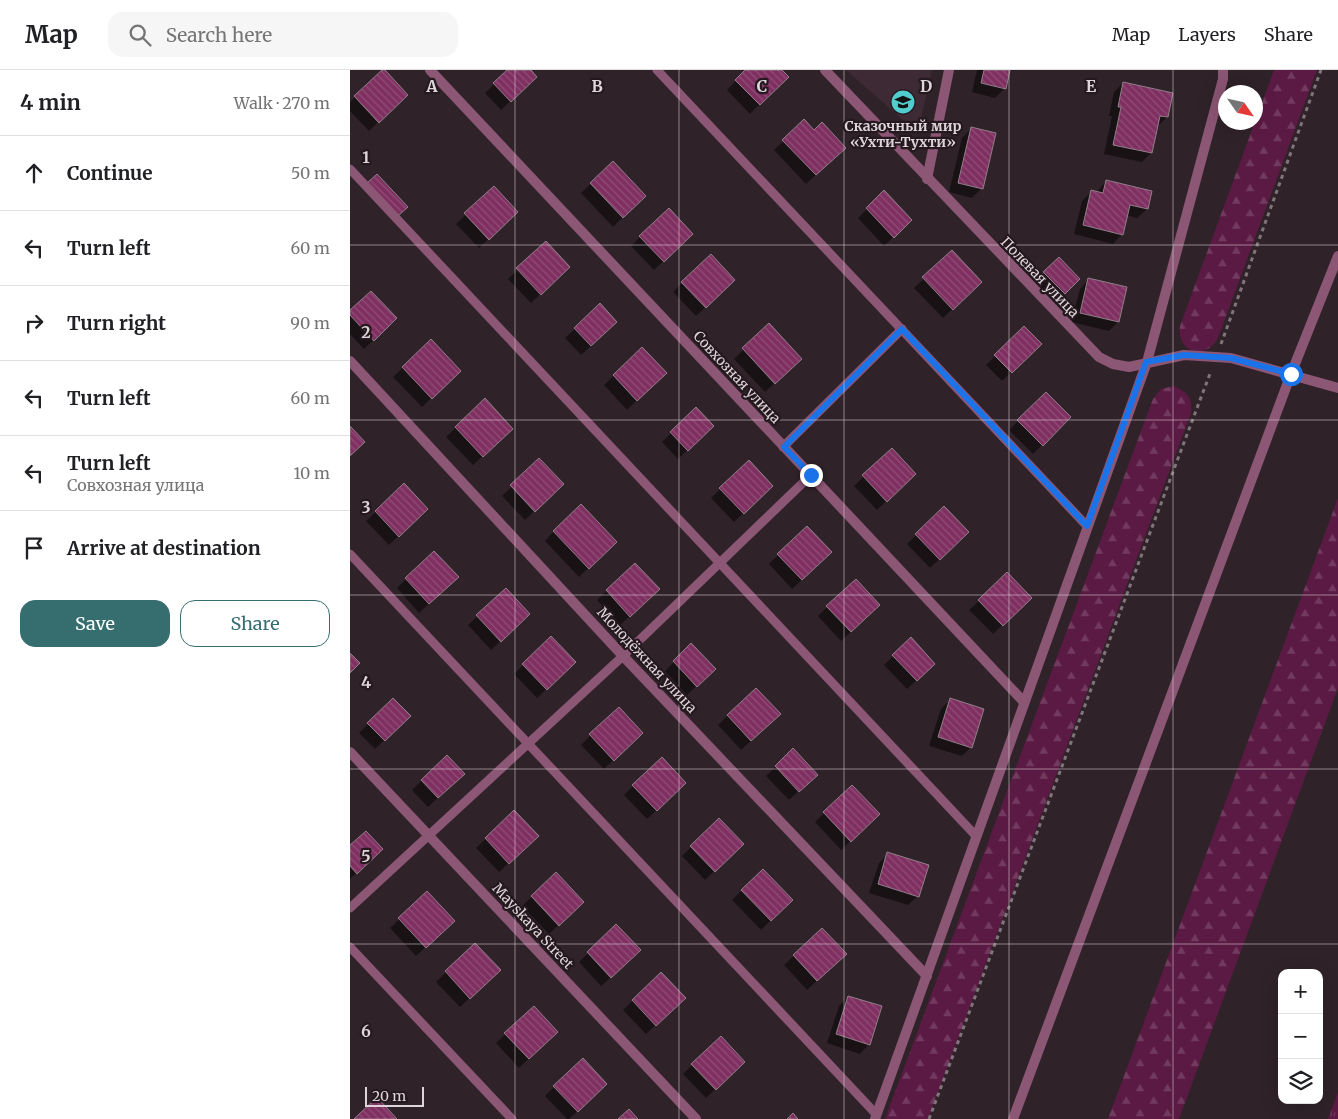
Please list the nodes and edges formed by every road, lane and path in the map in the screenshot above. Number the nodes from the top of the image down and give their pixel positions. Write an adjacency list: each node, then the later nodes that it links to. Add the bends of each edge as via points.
1 (430, 70): 16 (street, Совхозная улица)
2 (657, 70): 10 (lane)
3 (825, 70): 8 (street, Полевая улица)
4 (950, 70): 8 (street)
5 (1223, 70): 13 (street)
6 (1321, 70): 11 (path)
7 (350, 169): 20 (lane)
8 (927, 179): 13 (street, Полевая улица, via 1099,357 1129,367)
9 (1338, 256): 14 (street)
10 (902, 329): 16 (lane); 18 (lane)
11 (1216, 357): 13 (street, Полевая улица, via 1184,355); 14 (street, Полевая улица); 33 (path)
12 (350, 361): 21 (street, Молодёжная улица)
13 (1146, 362): 18 (street)
14 (1291, 374): 15 (street, Полевая улица); 34 (street)
15 (1338, 388)
16 (784, 447): 17 (street, Совхозная улица)
17 (811, 475): 20 (lane); 22 (street, Совхозная улица)
18 (1087, 526): 22 (street)
19 (350, 554): 23 (lane)
20 (720, 563): 21 (lane); 26 (lane)
21 (623, 656): 23 (lane); 29 (street, Молодёжная улица)
22 (1024, 701): 26 (street)
23 (528, 744): 25 (lane); 30 (lane)
24 (350, 752): 25 (street, Mayskaya Street)
25 (429, 836): 27 (lane); 32 (street, Mayskaya Street)
26 (976, 836): 29 (street)
27 (350, 908)
28 (350, 947): 31 (lane)
29 (927, 976): 30 (street)
30 (876, 1117)
31 (512, 1119)
32 (696, 1119)
33 (929, 1119)
34 (1013, 1119)

